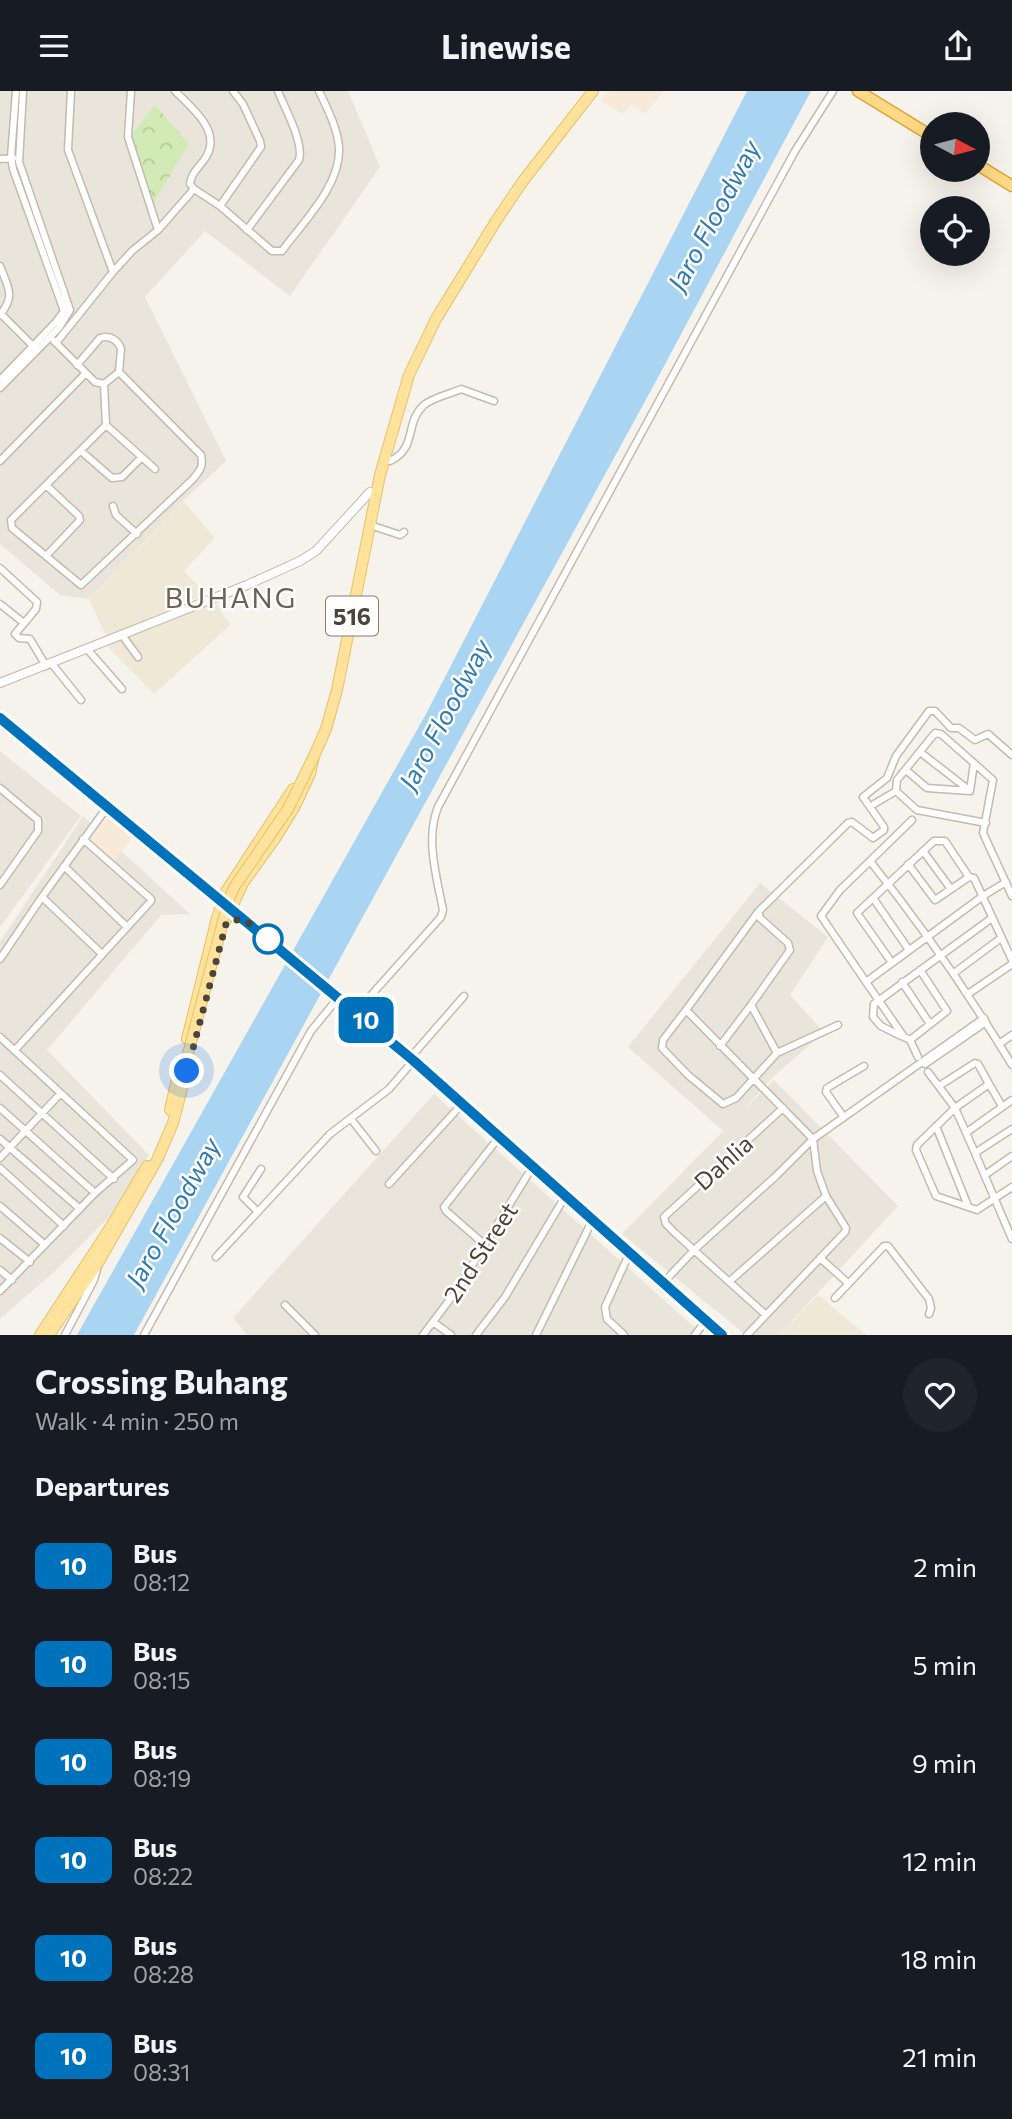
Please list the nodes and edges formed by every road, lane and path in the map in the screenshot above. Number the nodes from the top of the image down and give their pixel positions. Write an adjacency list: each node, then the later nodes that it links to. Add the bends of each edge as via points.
1 (16, 91): 13 (street)
2 (23, 91): 13 (street)
3 (71, 91): 22 (street, via 68,150)
4 (131, 91): 19 (street, via 128,137)
5 (175, 91): 17 (street, via 209,131 209,153 191,177)
6 (233, 91): 18 (street, via 261,146)
7 (278, 91): 20 (street, via 301,155)
8 (320, 91): 20 (street, via 339,146 337,170 329,186 282,251 272,251)
9 (593, 91): 42 (main road, 516, via 503,211 431,328 409,375)
10 (833, 91): 117 (street, via 795,151 438,807 433,821 434,859 441,916)
11 (858, 91): 12 (highway)
12 (920, 129)
13 (15, 158): 14 (street); 25 (street, via 66,293 71,310)
14 (0, 159)
15 (990, 172): 16 (highway)
16 (1012, 186)
17 (194, 189): 18 (street); 19 (street)
18 (220, 206): 20 (street)
19 (158, 230): 22 (street)
20 (247, 230)
21 (0, 266): 24 (street, via 10,295)
22 (113, 271): 23 (street)
23 (86, 306): 25 (street); 27 (street)
24 (1, 314): 28 (street)
25 (66, 314): 26 (street)
26 (48, 335): 27 (street); 28 (street)
27 (56, 343): 29 (street)
28 (35, 348): 32 (street); 34 (street)
29 (77, 365): 30 (street, via 100,338 110,338 121,349); 31 (street)
30 (119, 372): 33 (street); 48 (street, via 203,462 197,474)
31 (85, 374): 33 (street); 39 (street)
32 (0, 380)
33 (104, 384): 36 (street)
34 (0, 388)
35 (494, 401): 40 (street, via 461,389 427,403 411,421 411,435 403,451)
36 (106, 425): 37 (street); 38 (street)
37 (80, 451): 38 (street, via 112,478 122,477); 43 (street)
38 (141, 458): 41 (street)
39 (0, 461)
40 (390, 461): 42 (main road)
41 (155, 469)
42 (380, 473): 44 (main road); 46 (main road, 516)
43 (47, 486): 49 (street, via 80,520); 49 (street, via 10,524)
44 (370, 492): 53 (street, via 308,557)
45 (113, 506): 48 (street, via 116,515)
46 (370, 525): 47 (street, via 400,535); 63 (main road, 516, via 337,690)
47 (404, 531)
48 (137, 534): 49 (street, via 83,585)
49 (47, 556)
50 (0, 568): 52 (street, via 37,602)
51 (0, 604): 52 (street)
52 (24, 623): 56 (street, via 15,636 32,638)
53 (122, 635): 54 (street); 55 (street)
54 (88, 650): 56 (street); 58 (street)
55 (138, 657)
56 (49, 665): 57 (street); 59 (street)
57 (0, 683)
58 (122, 689)
59 (81, 699)
60 (0, 718): 71 (main road)
61 (920, 752): 64 (street, via 935,733 941,734); 65 (street); 68 (street)
62 (1012, 755): 93 (street, via 988,734 975,740 929,711 896,756 887,778 863,797 884,830 873,838 848,823)
63 (314, 756): 80 (main road, 516); 86 (main road, 516, via 295,806); 138 (main road, bridge, via 288,809 229,899)
64 (974, 764): 68 (street); 73 (street, via 993,780)
65 (906, 770): 67 (street, via 897,780); 68 (street, via 927,787)
66 (3, 790): 69 (street); 83 (street, via 39,825)
67 (896, 791): 70 (street); 73 (street, via 917,810)
68 (970, 791)
69 (0, 801)
70 (874, 804)
71 (108, 807): 74 (street); 85 (main road)
72 (912, 820): 76 (street)
73 (986, 823): 82 (street, via 984,834)
74 (83, 839): 78 (street); 97 (street, via 151,899)
75 (923, 851): 77 (street); 79 (street, via 934,841 945,841); 84 (street)
76 (870, 861): 81 (street); 109 (street, via 839,890 821,916)
77 (908, 865): 81 (street); 84 (street, via 934,900)
78 (64, 866): 89 (street); 97 (street)
79 (969, 877): 84 (street); 87 (street)
80 (232, 880): 85 (main road); 91 (main road, 516)
81 (888, 883): 90 (street); 99 (street)
82 (1006, 883): 87 (street); 88 (street)
83 (0, 884)
84 (951, 889)
85 (210, 890): 91 (main road); 94 (main road)
86 (238, 891): 92 (main road, 516); 96 (main road)
87 (983, 896): 95 (street); 99 (street)
88 (1012, 896)
89 (42, 897): 102 (street); 104 (street)
90 (873, 898): 101 (street); 106 (street, via 857,913)
91 (223, 901): 92 (main road); 94 (main road)
92 (232, 908): 96 (main road); 98 (main road)
93 (758, 912): 115 (street, via 790,950); 116 (street)
94 (217, 918): 138 (main road)
95 (992, 918): 100 (street); 103 (street)
96 (244, 919): 98 (main road, via 231,921); 113 (main road)
97 (127, 926): 102 (street)
98 (224, 931): 138 (main road)
99 (928, 937): 101 (street); 103 (street)
100 (1001, 938): 105 (street); 108 (street)
101 (909, 950): 106 (street)
102 (102, 954): 126 (street)
103 (941, 956): 107 (street); 108 (street)
104 (0, 959)
105 (1012, 962): 111 (street)
106 (892, 963): 109 (street)
107 (920, 970): 110 (street); 119 (street, via 947,1011)
108 (954, 973): 111 (street)
109 (866, 982): 114 (street)
110 (902, 982): 114 (street); 119 (street)
111 (968, 994): 118 (street)
112 (464, 996): 128 (street)
113 (337, 997): 117 (main road); 205 (street, via 311,1031)
114 (879, 1000): 123 (street); 123 (street, via 872,1009 873,1017)
115 (751, 1005): 125 (street); 127 (street)
116 (686, 1010): 125 (street); 134 (street, via 662,1044 671,1058 723,1104 736,1098)
117 (356, 1012): 128 (main road)
118 (985, 1020): 124 (street); 129 (street)
119 (930, 1024): 123 (street)
120 (838, 1025): 127 (street)
121 (1012, 1035): 124 (street)
122 (0, 1037): 126 (street)
123 (907, 1038): 129 (street)
124 (999, 1044): 130 (street)
125 (720, 1046): 134 (street)
126 (15, 1050): 137 (street)
127 (777, 1053): 134 (street)
128 (412, 1059): 140 (main road); 147 (street, via 389,1089)
129 (924, 1060): 146 (street)
130 (1012, 1065)
131 (863, 1066): 146 (street, via 827,1088)
132 (928, 1072): 136 (street)
133 (0, 1075): 145 (street)
134 (753, 1079): 143 (street)
135 (989, 1084): 136 (street, via 975,1063); 141 (street); 144 (street)
136 (939, 1086): 144 (street)
137 (60, 1094): 145 (street); 164 (street, via 133,1160)
138 (176, 1097): 181 (main road, via 158,1160)
139 (1012, 1100): 141 (street)
140 (463, 1103): 152 (main road); 165 (street)
141 (1002, 1106): 151 (street)
142 (0, 1108): 150 (street)
143 (783, 1108): 154 (street); 182 (street, Dahlia, via 664,1217)
144 (955, 1108): 148 (street); 151 (street)
145 (42, 1115): 150 (street); 164 (street)
146 (843, 1116): 154 (street)
147 (351, 1119): 156 (street); 174 (street, via 330,1134)
148 (936, 1126): 172 (street); 172 (street, via 916,1150 936,1196)
149 (1012, 1129): 157 (street)
150 (26, 1132): 155 (street); 167 (street)
151 (967, 1132): 157 (street)
152 (500, 1136): 160 (main road); 180 (street, via 444,1207)
153 (0, 1139): 155 (street)
154 (813, 1139): 169 (street); 182 (street)
155 (10, 1148): 159 (street); 173 (street)
156 (376, 1151)
157 (975, 1153): 163 (street)
158 (1012, 1156): 163 (street)
159 (0, 1158)
160 (533, 1166): 168 (main road); 180 (street, 2nd Street)
161 (0, 1168): 176 (street)
162 (261, 1169): 174 (street, via 243,1197)
163 (985, 1175): 170 (street)
164 (114, 1179): 167 (street)
165 (389, 1184)
166 (1012, 1187): 170 (street)
167 (95, 1193): 173 (street)
168 (566, 1195): 175 (main road); 209 (street, via 505,1297)
169 (826, 1196): 185 (street, via 846,1228); 190 (street)
170 (995, 1200): 172 (street, via 977,1210); 178 (street)
171 (0, 1206): 179 (street)
172 (968, 1206)
173 (80, 1209): 176 (street)
174 (257, 1212): 184 (street)
175 (593, 1219): 183 (main road); 210 (street)
176 (64, 1226): 179 (street)
177 (0, 1238): 186 (street)
178 (1012, 1239)
179 (44, 1244): 186 (street)
180 (485, 1245): 201 (street, 2nd Street)
181 (101, 1249): 187 (main road); 194 (main road)
182 (694, 1250): 190 (street); 191 (street)
183 (631, 1252): 191 (main road); 211 (street, via 605,1307 607,1319)
184 (216, 1257)
185 (820, 1258): 192 (street); 199 (street)
186 (30, 1262): 189 (street)
187 (98, 1263): 194 (main road); 204 (street)
188 (0, 1270): 189 (street)
189 (12, 1280): 193 (street)
190 (730, 1281): 199 (street)
191 (664, 1282): 200 (main road)
192 (848, 1283): 195 (street); 197 (street, via 888,1246 929,1299)
193 (0, 1291)
194 (69, 1297): 198 (main road)
195 (835, 1298)
196 (285, 1305): 206 (street)
197 (929, 1314)
198 (58, 1315): 202 (main road); 203 (main road)
199 (766, 1315): 214 (street)
200 (706, 1320): 212 (street); 213 (main road)
201 (433, 1322): 207 (street, 2nd Street); 208 (street)
202 (40, 1335)
203 (49, 1335)
204 (65, 1335)
205 (144, 1335)
206 (315, 1335)
207 (423, 1335)
208 (451, 1335)
209 (476, 1335)
210 (536, 1335)
211 (624, 1335)
212 (695, 1335)
213 (723, 1335)
214 (747, 1335)

